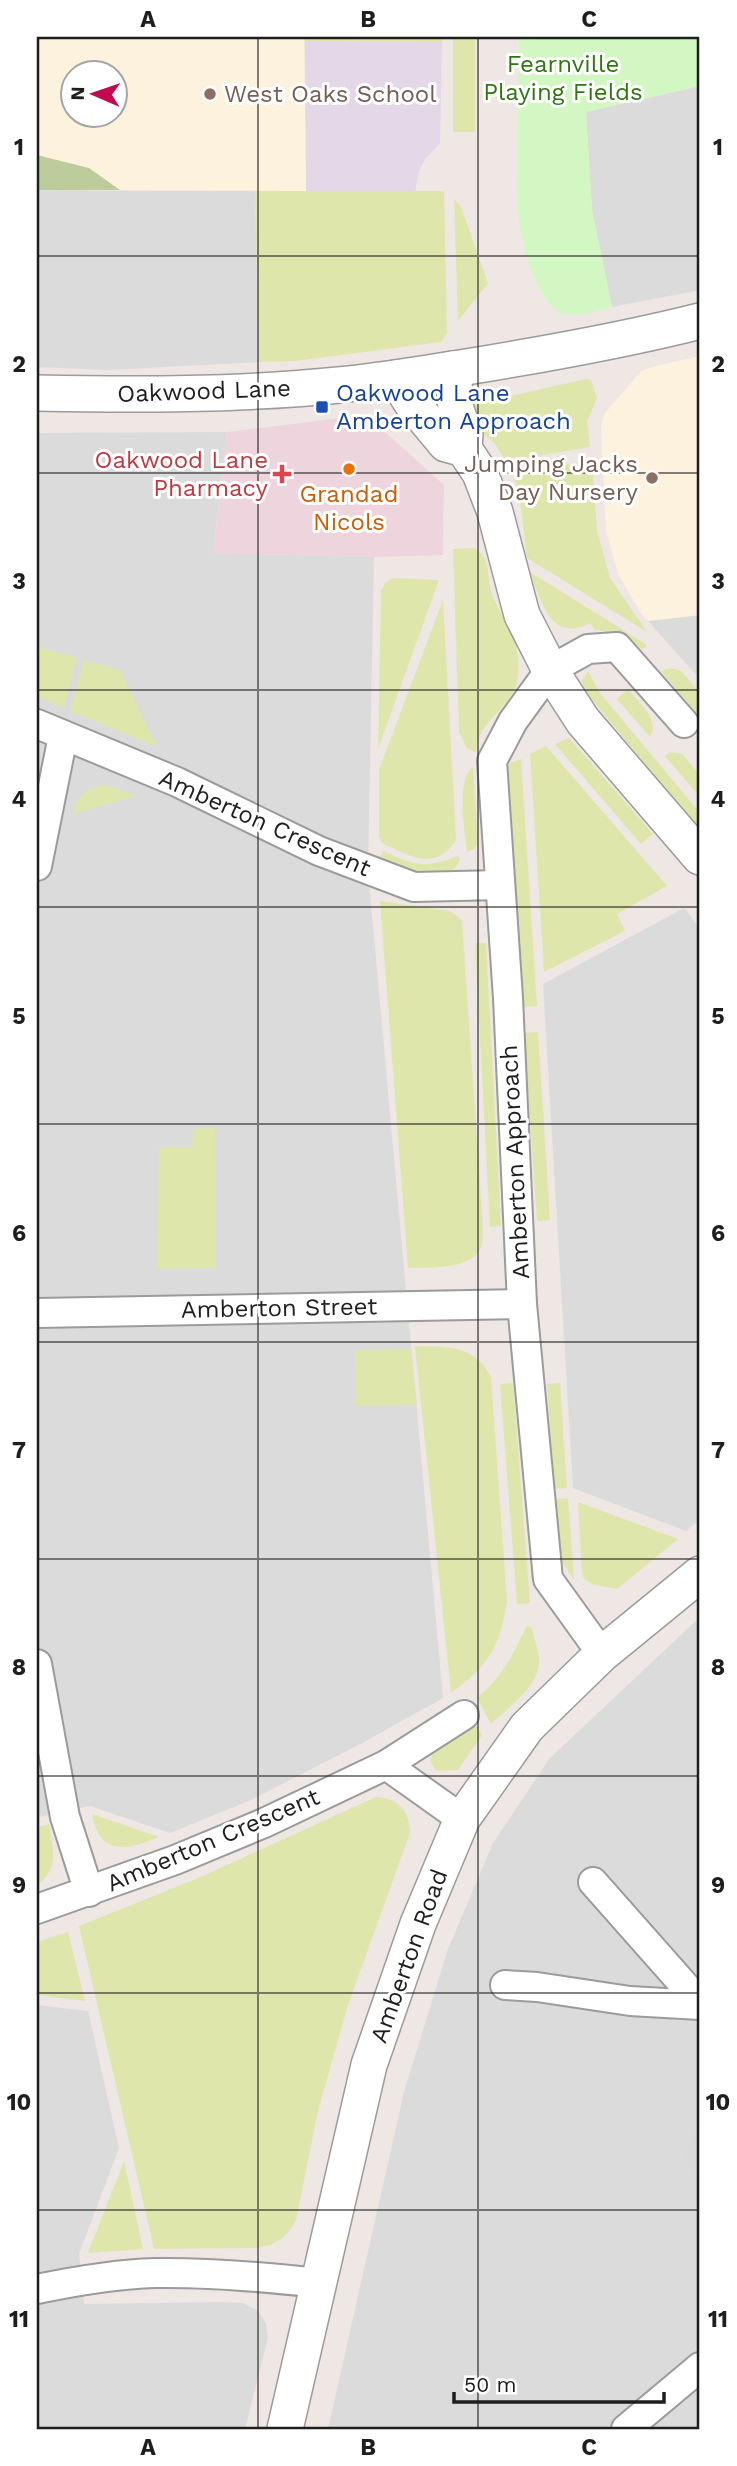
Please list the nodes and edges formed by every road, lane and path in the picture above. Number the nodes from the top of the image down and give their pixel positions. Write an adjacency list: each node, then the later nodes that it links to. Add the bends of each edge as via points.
1 (700, 321): 2 (street, Oakwood Lane, via 625,340)
2 (453, 369): 3 (street, Oakwood Lane); 5 (street)
3 (396, 379): 4 (street, Oakwood Lane, via 231,393); 5 (street, via 446,444)
4 (37, 393)
5 (464, 449): 6 (street, via 480,473 522,615)
6 (550, 670): 8 (street, via 588,649 617,647); 10 (street, via 595,737); 12 (street, Amberton Approach, via 513,721 492,761)
7 (37, 724): 9 (street, Amberton Crescent)
8 (685, 734)
9 (64, 736): 11 (street); 12 (street, Amberton Crescent, via 177,782 319,851 414,887)
10 (700, 857)
11 (37, 866)
12 (500, 885): 13 (street, Amberton Approach)
13 (522, 1304): 14 (street, Amberton Street); 16 (street, Amberton Approach, via 548,1579)
14 (37, 1313)
15 (700, 1574): 16 (street, Amberton Road)
16 (602, 1654): 20 (street, Amberton Road, via 527,1727)
17 (37, 1664): 22 (street, via 65,1817)
18 (464, 1715): 19 (street, Amberton Crescent)
19 (386, 1765): 20 (street); 22 (street, Amberton Crescent, via 264,1823)
20 (462, 1819): 26 (street, Amberton Road, via 418,1924 369,2065)
21 (593, 1882): 25 (street)
22 (89, 1892): 23 (street, Amberton Crescent)
23 (37, 1909)
24 (505, 1985): 25 (street, via 631,2001)
25 (700, 2004)
26 (318, 2283): 27 (street, via 153,2273); 30 (street, Amberton Road)
27 (37, 2289)
28 (700, 2367): 29 (street)
29 (630, 2428)
30 (285, 2429)

